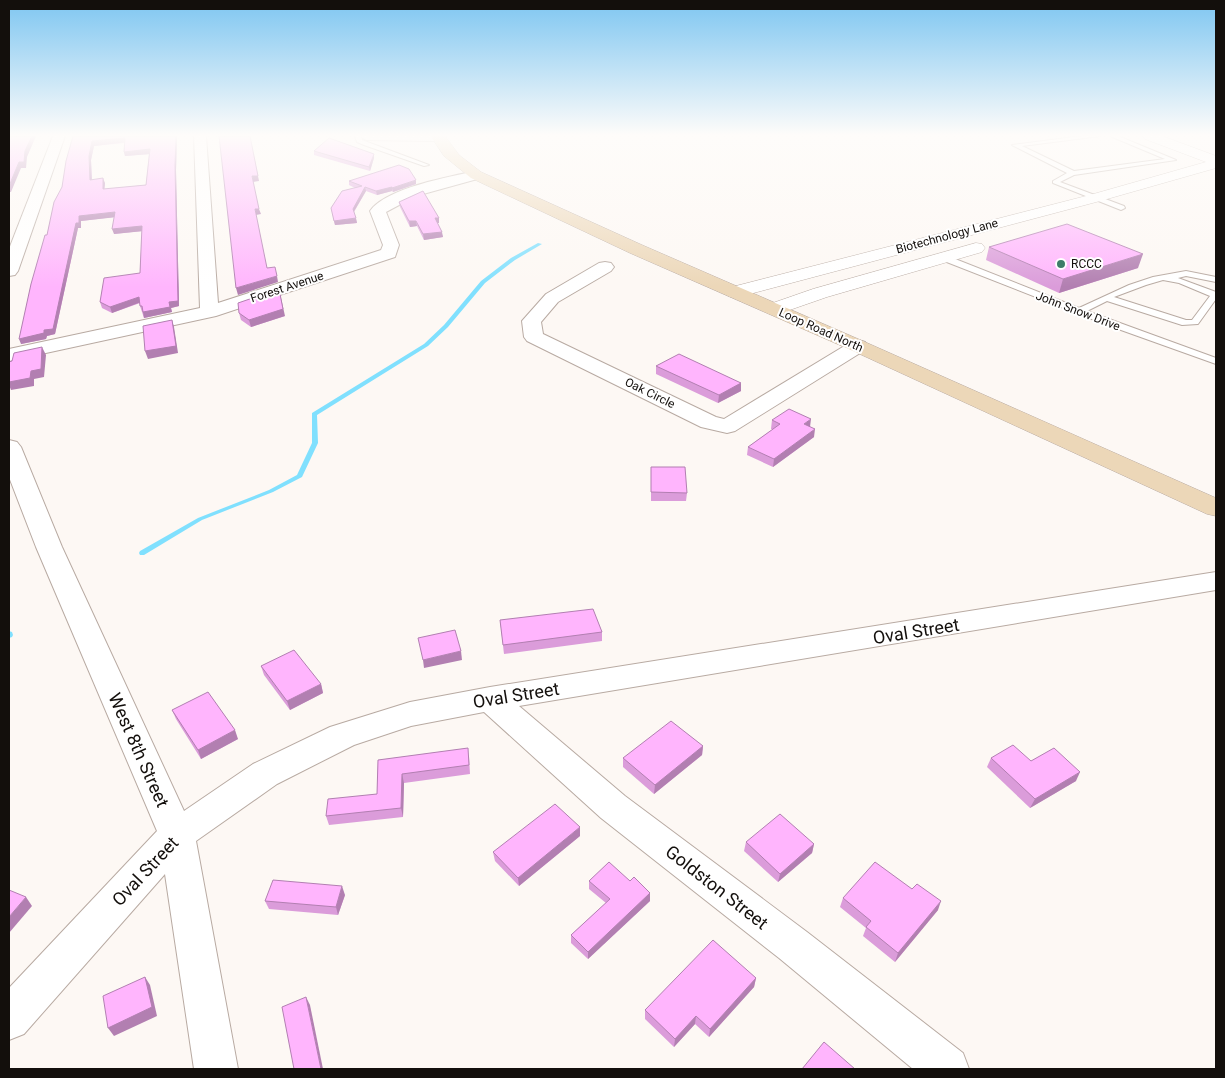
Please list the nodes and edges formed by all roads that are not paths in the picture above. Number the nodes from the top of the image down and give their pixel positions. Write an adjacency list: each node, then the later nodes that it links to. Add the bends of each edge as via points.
1 (40, 186): 14 (street)
2 (203, 186): 21 (street)
3 (437, 186): 21 (street, Forest Avenue, via 400,197 378,211 391,246 389,253)
4 (501, 186): 17 (main road, Loop Road North)
5 (1066, 186): 8 (lane)
6 (1134, 186): 8 (street, Biotechnology Lane)
7 (1195, 186): 9 (street)
8 (1095, 198): 9 (lane); 17 (street, Biotechnology Lane)
9 (1121, 208): 10 (street)
10 (1074, 220)
11 (989, 244): 12 (street, Biotechnology Lane)
12 (942, 258): 19 (street, Biotechnology Lane); 20 (lane, John Snow Drive)
13 (605, 267): 22 (street, Oak Circle, via 552,298 531,321 534,337 708,422 727,426)
14 (9, 270)
15 (1167, 278): 16 (lane, via 1186,272); 18 (lane); 18 (lane, via 1215,295 1195,322 1185,323)
16 (1216, 279)
17 (736, 292): 19 (main road, Loop Road North)
18 (1107, 298): 20 (lane)
19 (774, 309): 22 (main road, Loop Road North)
20 (1079, 311): 24 (lane, John Snow Drive)
21 (209, 312): 23 (street, Forest Avenue)
22 (858, 346): 26 (main road, Loop Road North)
23 (9, 355)
24 (1216, 360)
25 (9, 447): 29 (street, West 8th Street, via 48,547)
26 (1216, 508)
27 (1216, 581): 28 (street, Oval Street)
28 (490, 699): 29 (street, Oval Street, via 410,714 342,736 265,774); 32 (street, Goldston Street, via 613,807 793,945)
29 (177, 835): 30 (street, Oval Street); 31 (street, West 8th Street)
30 (9, 1019)
31 (216, 1069)
32 (947, 1069)

